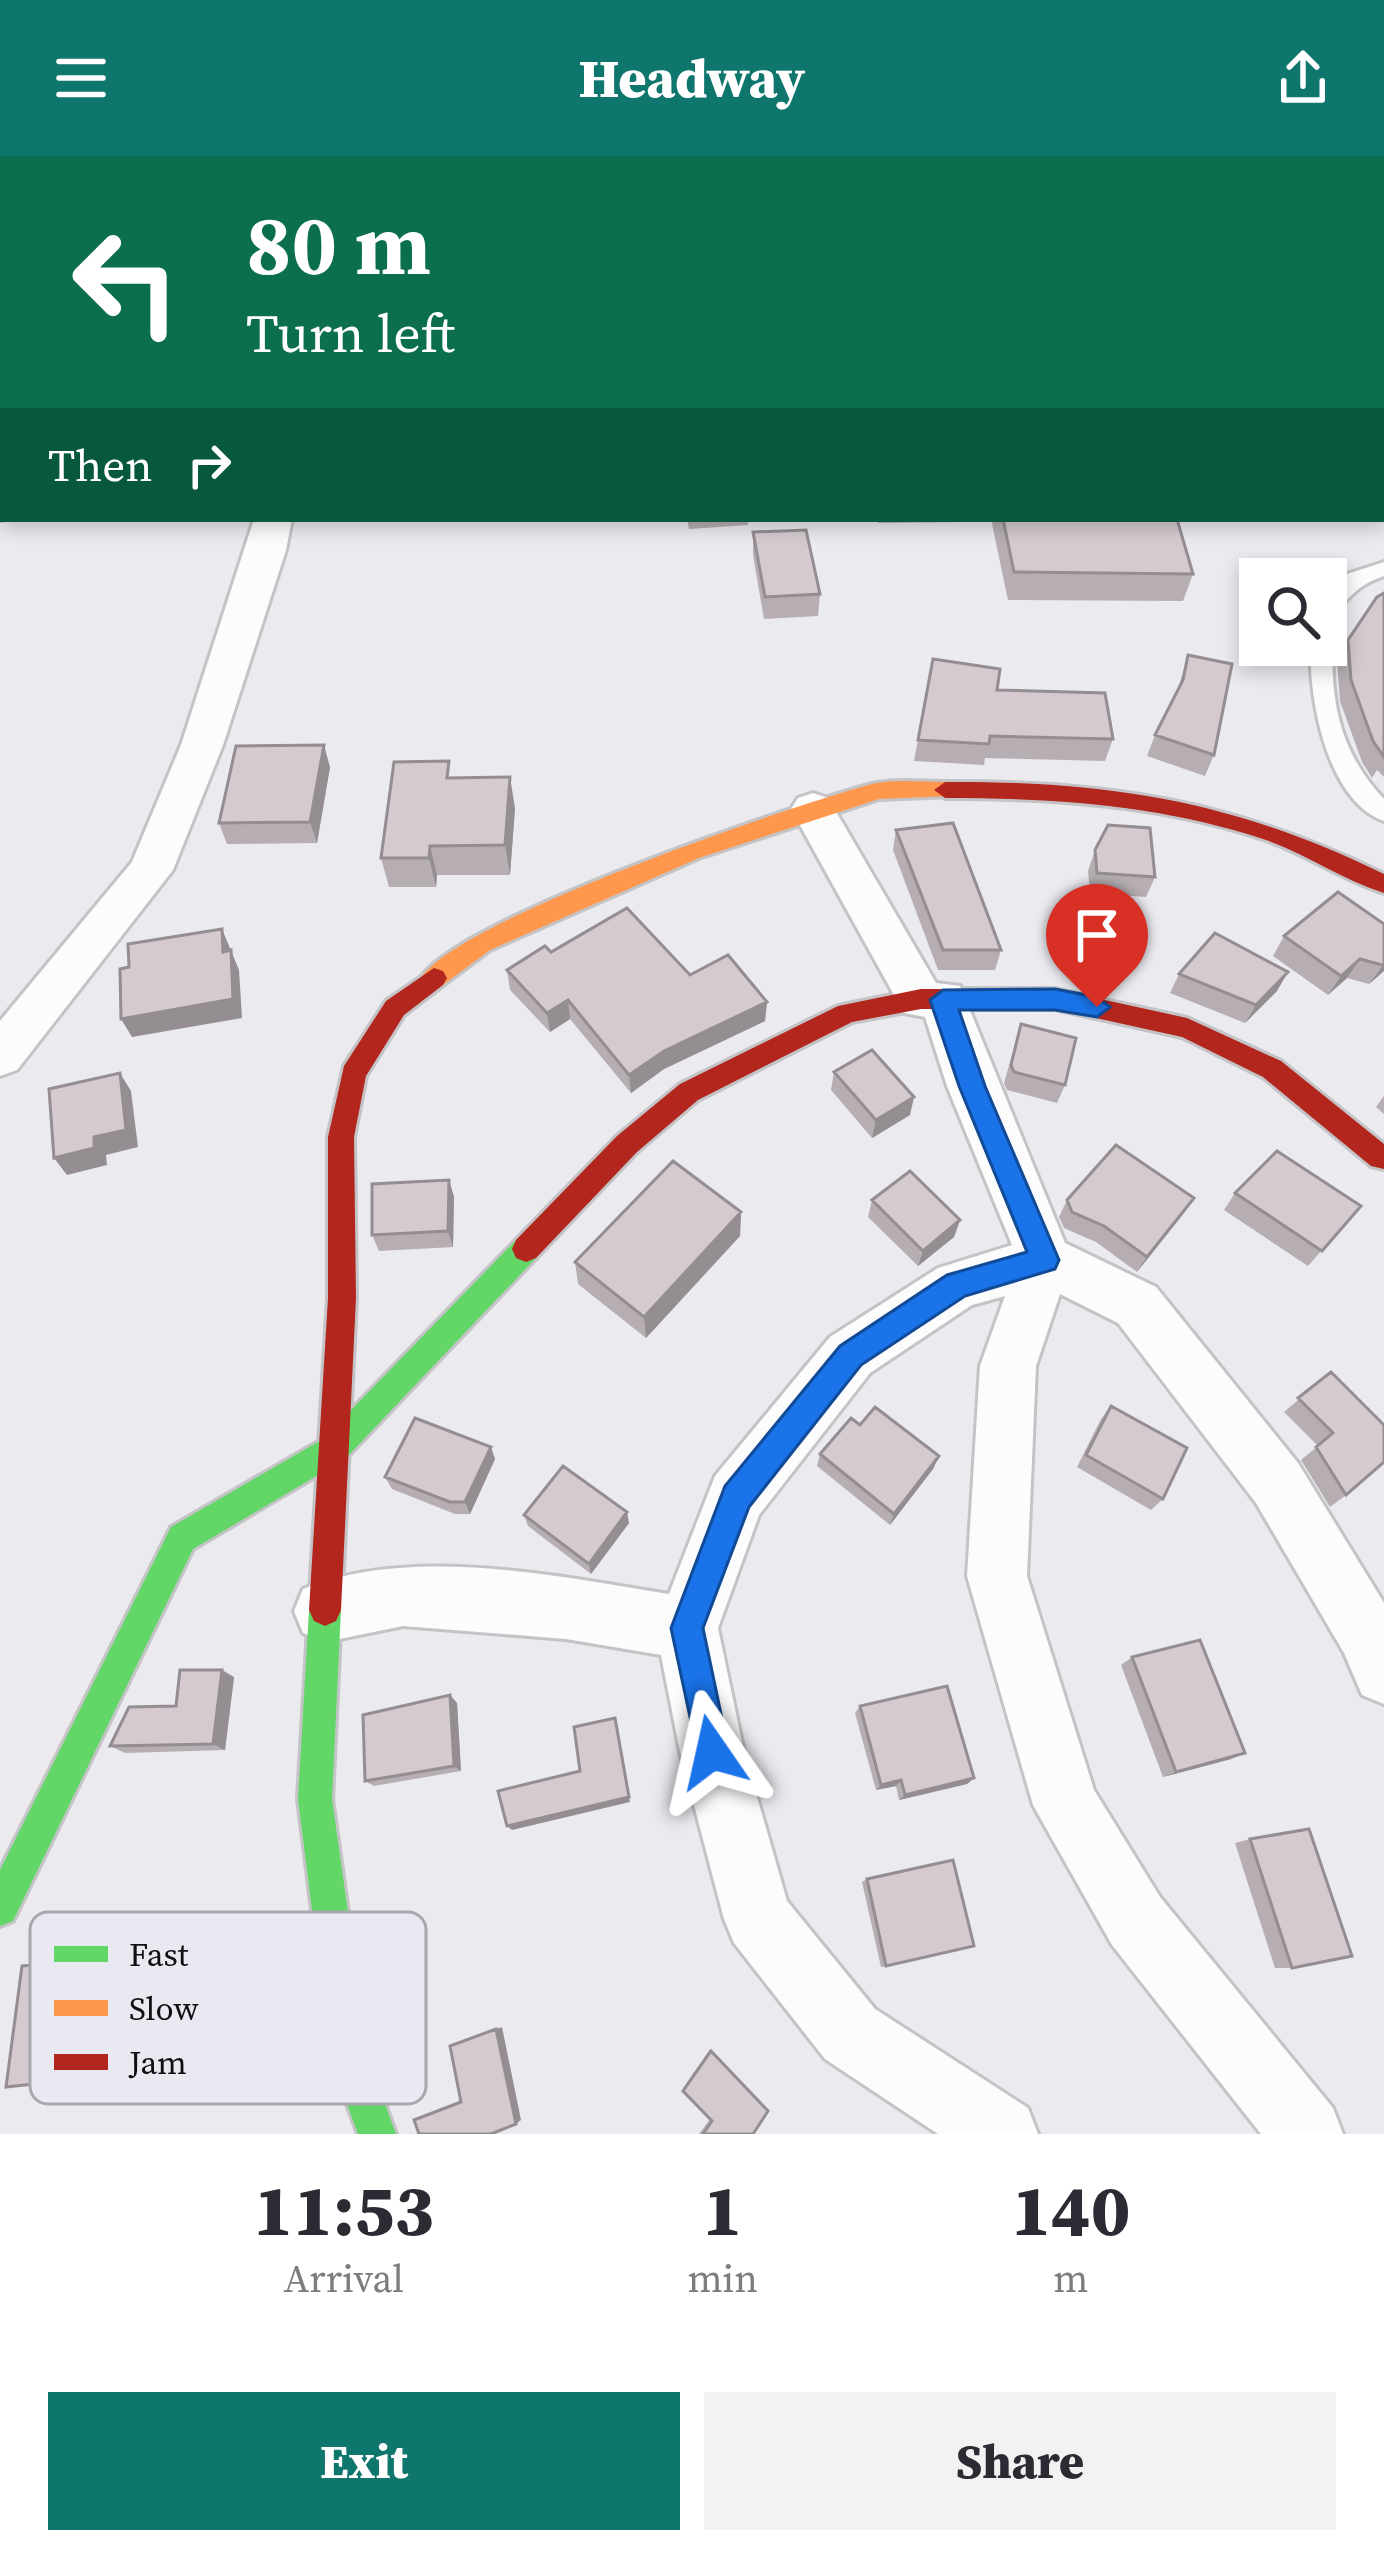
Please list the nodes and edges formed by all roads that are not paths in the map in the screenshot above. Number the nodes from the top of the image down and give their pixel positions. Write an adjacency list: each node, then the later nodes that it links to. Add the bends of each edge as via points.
1 (272, 522): 9 (street, via 202,745 151,870)
2 (1384, 568): 3 (lane)
3 (1347, 584)
4 (1320, 666): 6 (lane, via 1328,732)
5 (813, 809): 7 (street, via 878,791 1013,789 1166,804 1275,834); 8 (street); 12 (street, via 481,944 395,1008 353,1074 341,1137)
6 (1384, 813)
7 (1384, 884)
8 (932, 999): 10 (street, via 1055,999 1187,1028 1272,1070); 11 (street); 12 (street, via 847,1013 689,1092 627,1144)
9 (0, 1056)
10 (1381, 1158)
11 (1045, 1260): 14 (street, via 957,1285 850,1355 736,1497); 15 (street, via 1137,1305 1277,1483); 19 (street, via 1008,1366 997,1576 1066,1805 1136,1921)
12 (334, 1449): 13 (street); 16 (street, via 182,1538)
13 (326, 1611): 14 (street, via 403,1596 566,1608); 17 (street, via 316,1799)
14 (687, 1628): 21 (street, via 758,1919 850,2034)
15 (1384, 1673)
16 (0, 1908)
17 (331, 1912)
18 (366, 2104): 20 (street)
19 (1300, 2133)
20 (377, 2134)
21 (1002, 2134)

